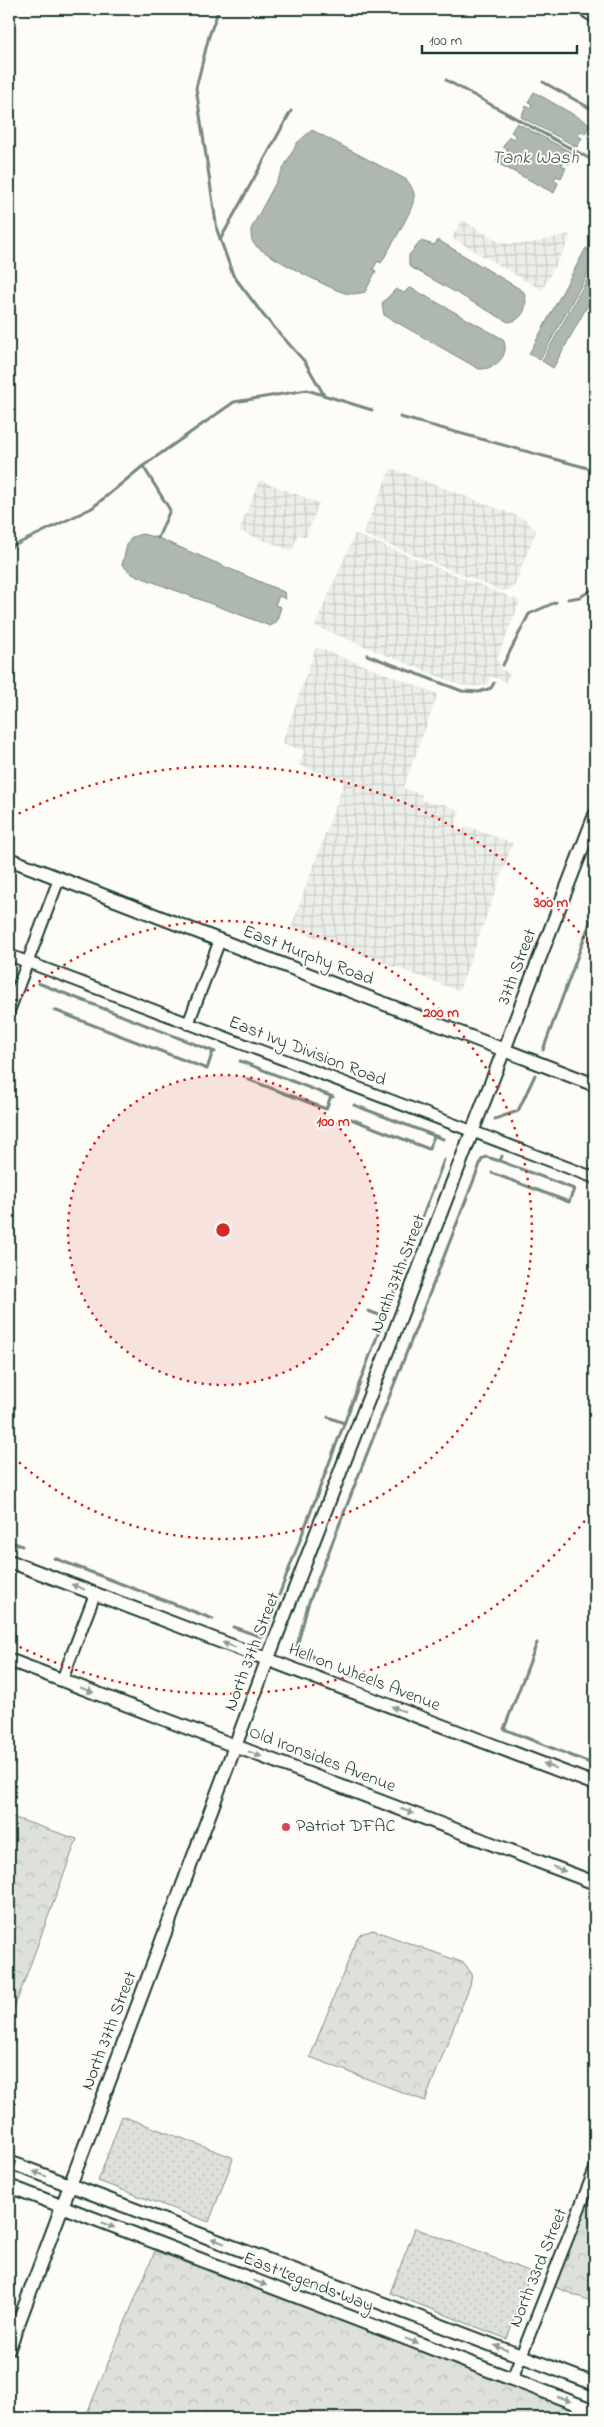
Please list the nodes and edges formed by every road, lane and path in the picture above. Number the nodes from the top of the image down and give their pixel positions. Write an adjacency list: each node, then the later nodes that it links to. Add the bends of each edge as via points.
1 (583, 9): 2 (street)
2 (595, 16)
3 (595, 815): 11 (street, 37th Street)
4 (9, 859): 5 (street, East Murphy Road)
5 (59, 878): 6 (street, East Murphy Road); 8 (street)
6 (220, 940): 10 (street); 11 (street, East Murphy Road)
7 (9, 955): 8 (street, East Ivy Division Road)
8 (26, 962): 9 (street); 10 (street, East Ivy Division Road)
9 (9, 1011)
10 (188, 1024): 13 (street, East Ivy Division Road)
11 (505, 1050): 12 (street, East Murphy Road); 13 (street, 37th Street)
12 (595, 1085)
13 (473, 1132): 14 (street, East Ivy Division Road); 18 (street, North 37th Street)
14 (595, 1178)
15 (9, 1561): 16 (street, Hell on Wheels Avenue, one-way to 15)
16 (95, 1594): 18 (street, Hell on Wheels Avenue, one-way to 16); 19 (street)
17 (9, 1660): 19 (street, Old Ironsides Avenue)
18 (268, 1660): 20 (street, North 37th Street); 21 (street, Hell on Wheels Avenue, one-way to 18)
19 (62, 1680): 20 (street, Old Ironsides Avenue, one-way to 20)
20 (236, 1746): 22 (street, Old Ironsides Avenue, one-way to 22); 26 (street, North 37th Street)
21 (595, 1784)
22 (595, 1883)
23 (9, 2162): 26 (street, East Legends Way, one-way to 23)
24 (595, 2169): 29 (street, North 33rd Street)
25 (9, 2186): 27 (street, East Legends Way)
26 (71, 2186): 27 (street, North 37th Street); 29 (street, East Legends Way, one-way to 26)
27 (62, 2208): 28 (street, North 37th Street); 30 (street, East Legends Way, one-way to 30)
28 (9, 2348)
29 (522, 2356): 30 (street, North 33rd Street); 31 (street, East Legends Way)
30 (512, 2379): 32 (street, East Legends Way, one-way to 32)
31 (595, 2384)
32 (595, 2411)

